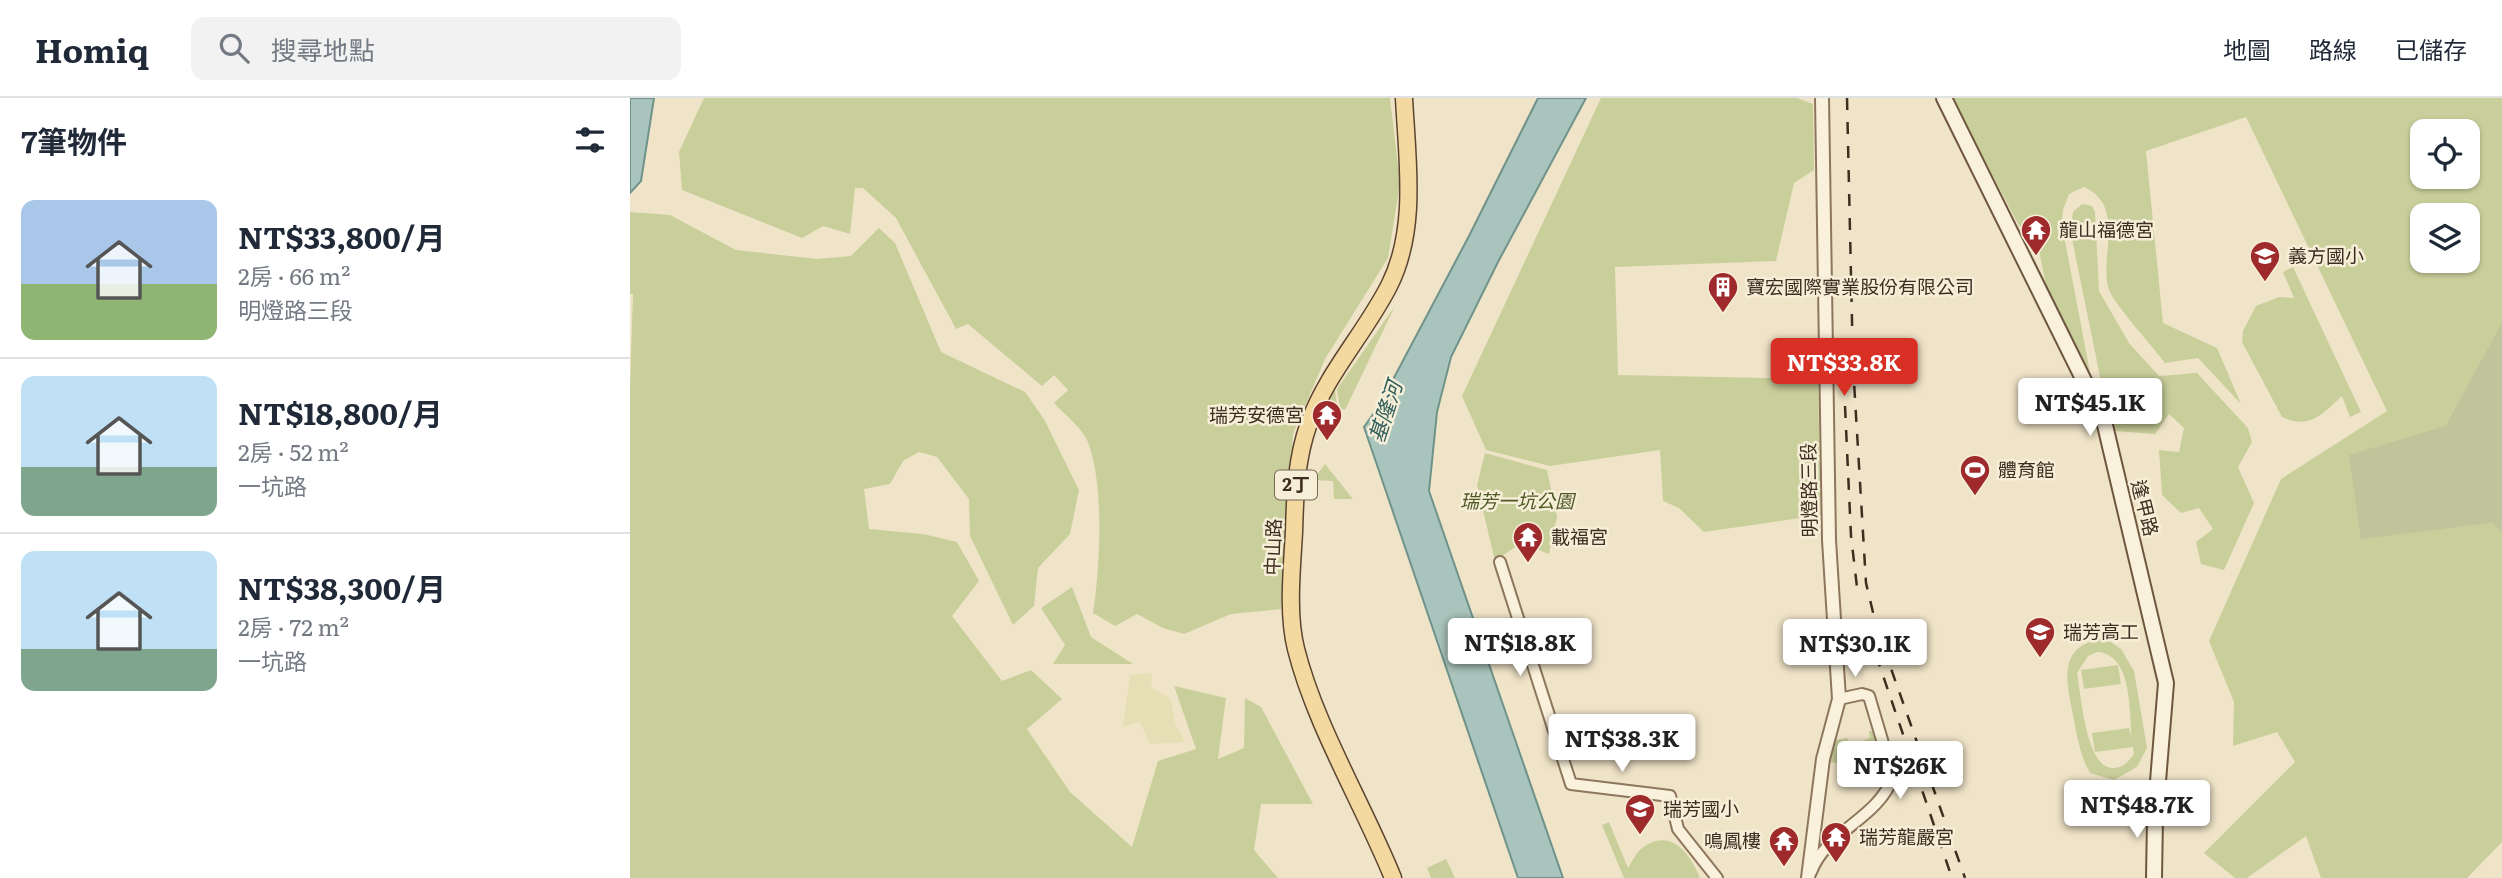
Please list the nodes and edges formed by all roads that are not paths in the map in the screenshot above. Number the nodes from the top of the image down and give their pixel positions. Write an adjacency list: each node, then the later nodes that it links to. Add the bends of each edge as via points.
1 (1404, 98): 6 (main road, 中山路 / 2丁, via 1408,210 1394,274 1325,387 1310,421 1296,478 1293,555 1296,647 1310,693)
2 (1822, 98): 5 (street, 明燈路三段, via 1829,540)
3 (1944, 98): 9 (main road, 逢甲路, via 2104,421 2165,683)
4 (1500, 562): 7 (street, via 1571,784 1670,796 1678,829)
5 (1839, 699): 8 (street, 明燈路三段, via 1824,758); 8 (street, via 1869,696 1893,777 1880,803 1820,853)
6 (1393, 878)
7 (1717, 878)
8 (1809, 878)
9 (2154, 878)

